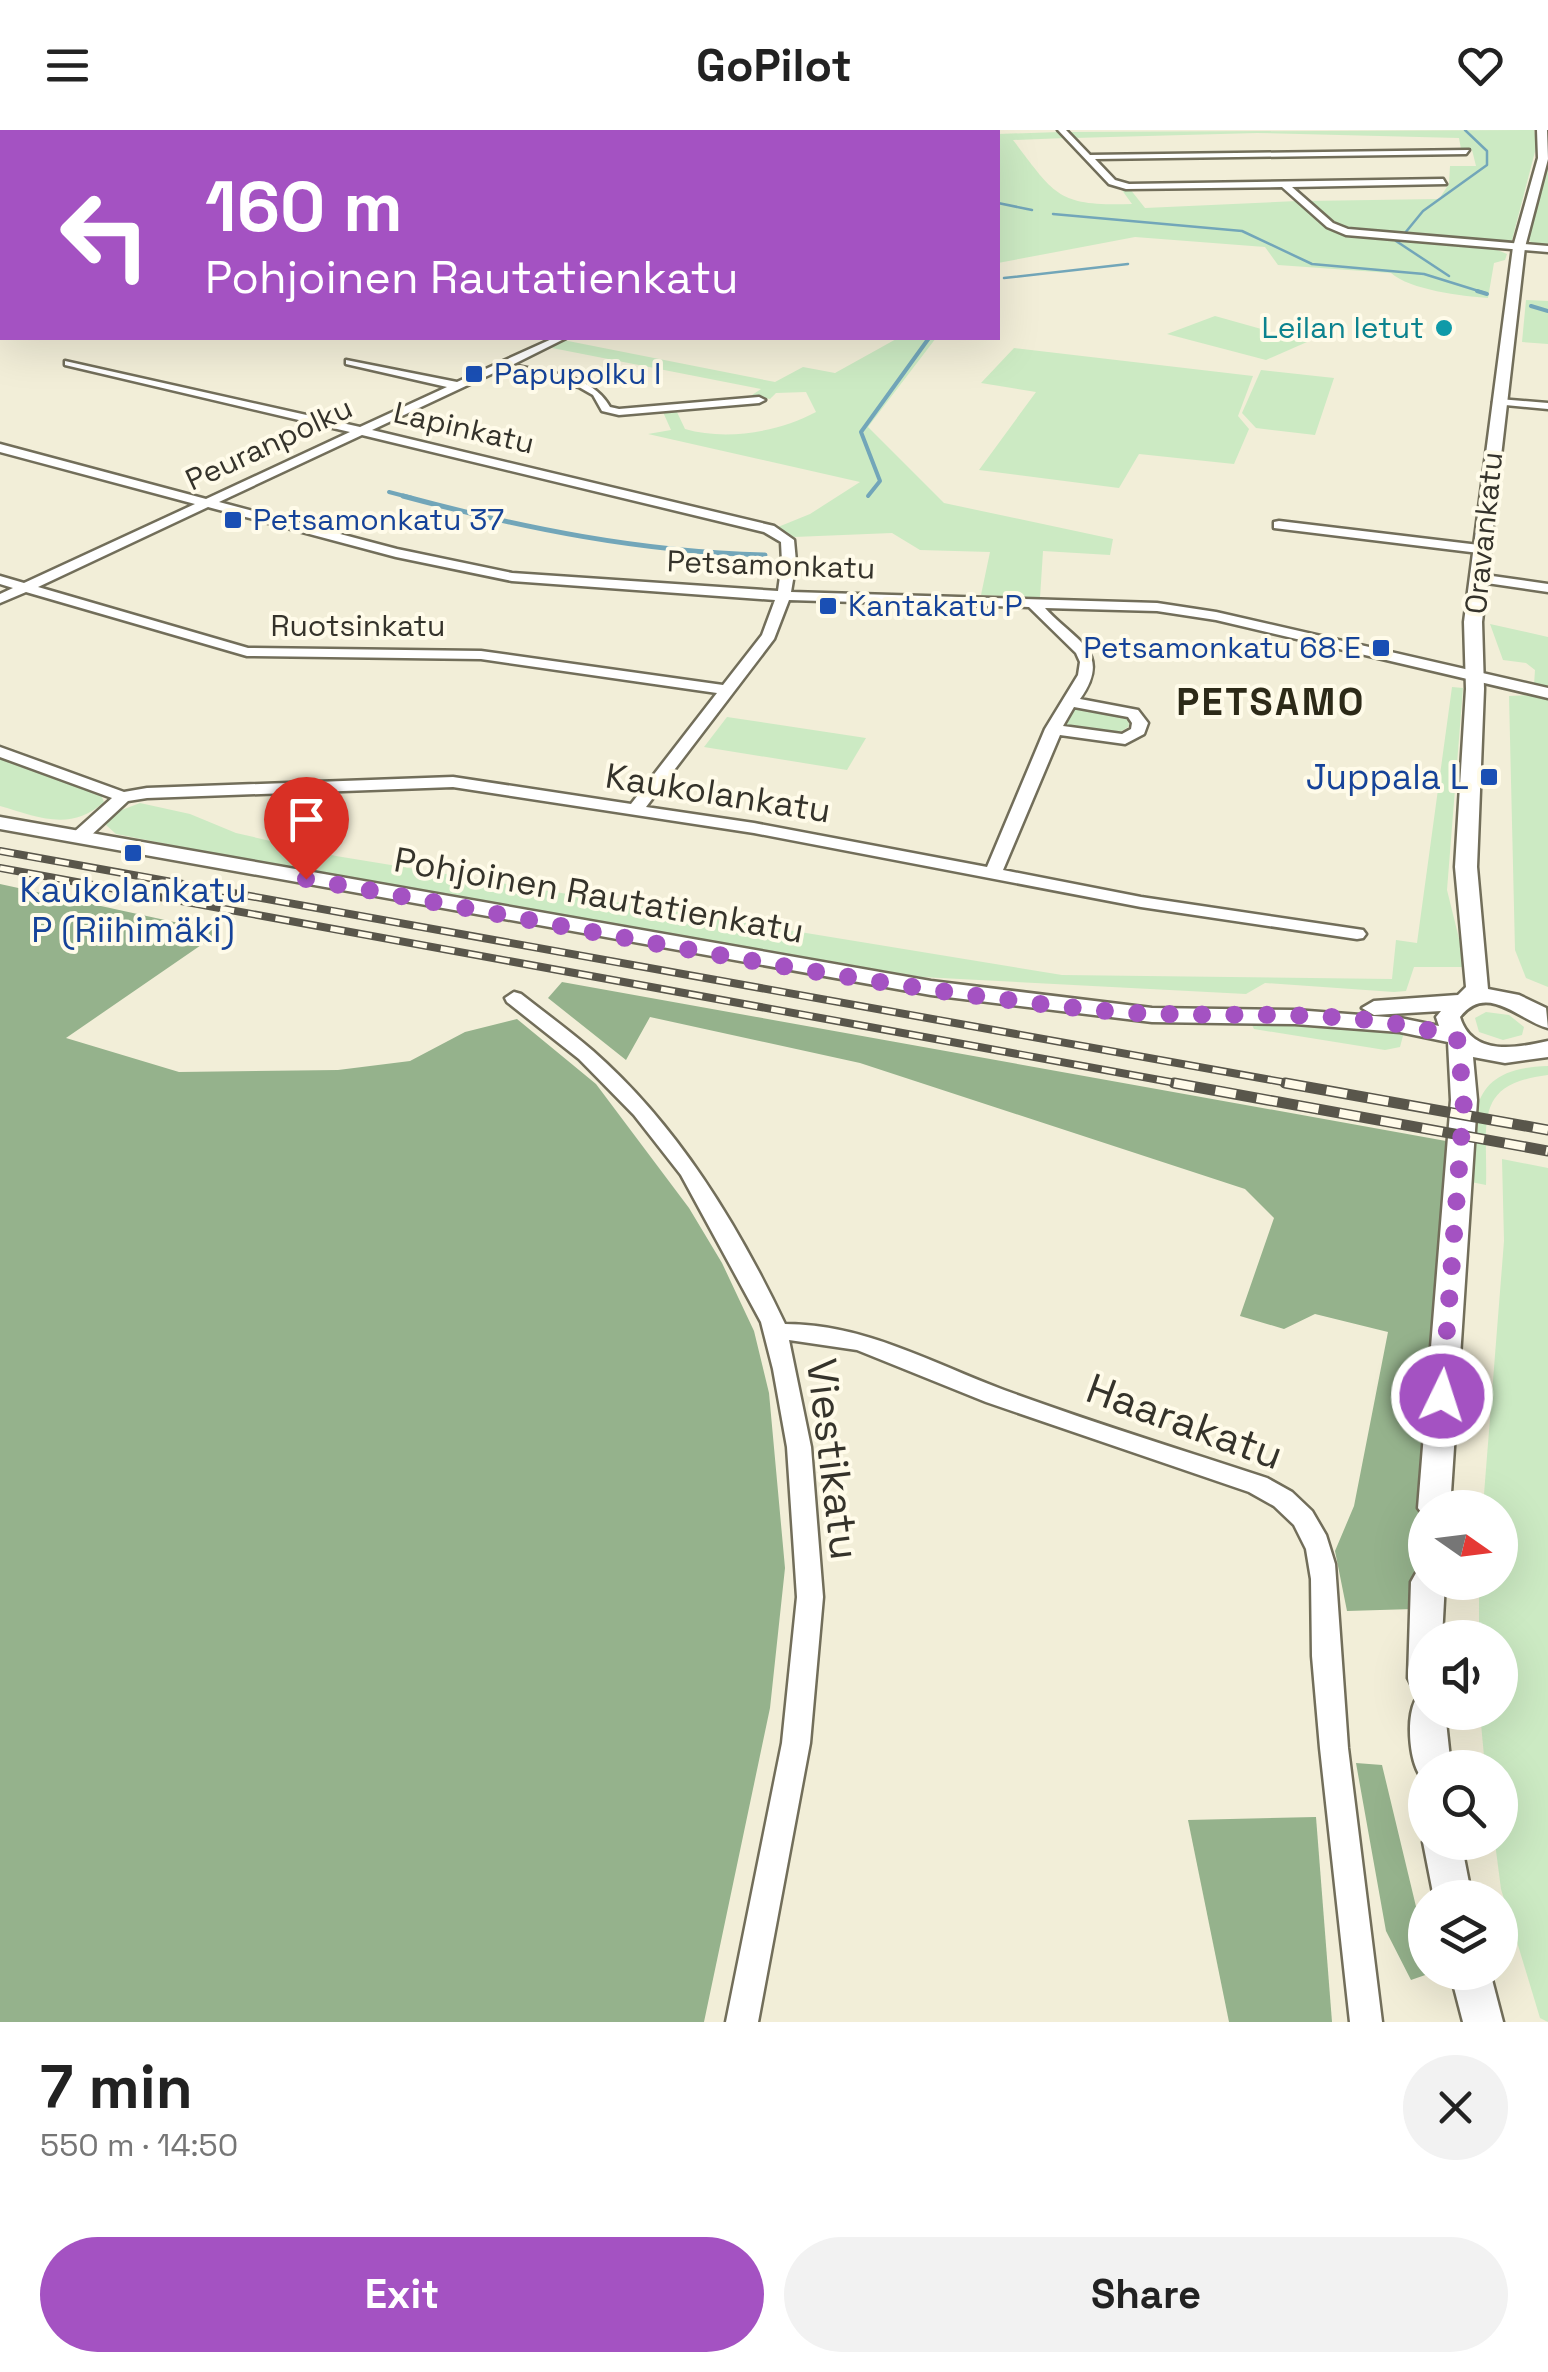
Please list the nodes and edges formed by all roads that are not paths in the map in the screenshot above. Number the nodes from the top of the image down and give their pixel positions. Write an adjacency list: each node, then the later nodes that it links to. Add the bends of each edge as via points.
1 (1062, 130): 5 (street)
2 (1542, 130): 3 (street, Oravankatu)
3 (1546, 148): 8 (street, Oravankatu)
4 (1466, 152): 5 (street)
5 (1088, 157): 7 (street, via 1112,182 1129,187)
6 (1444, 182): 7 (street)
7 (1282, 183): 8 (street, via 1346,232)
8 (1518, 247): 9 (street); 16 (street, Oravankatu)
9 (1548, 249)
10 (557, 340): 13 (street, Peuranpolku)
11 (350, 362): 14 (street)
12 (69, 363): 18 (street, Lapinkatu)
13 (502, 366): 14 (street, Peuranpolku); 15 (street, via 583,384 606,409 619,412)
14 (460, 386): 18 (street, Peuranpolku)
15 (758, 400)
16 (1499, 402): 17 (street); 22 (street, Oravankatu)
17 (1548, 406)
18 (365, 430): 20 (street, Peuranpolku); 27 (street, Lapinkatu, via 769,529 788,540 792,554)
19 (0, 448): 20 (street, Petsamonkatu)
20 (206, 504): 25 (street, Peuranpolku); 27 (street, Petsamonkatu, via 473,571)
21 (1279, 525): 22 (street)
22 (1479, 550): 23 (street, Oravankatu)
23 (1478, 578): 26 (street); 30 (street, Oravankatu)
24 (0, 580): 25 (street, Ruotsinkatu)
25 (25, 588): 28 (street, Peuranpolku); 31 (street, Ruotsinkatu, via 244,652 481,655)
26 (1548, 588)
27 (782, 595): 29 (street, Petsamonkatu); 31 (street, via 769,636)
28 (0, 599)
29 (1033, 603): 30 (street, Petsamonkatu, via 1184,610); 33 (street, via 1088,658)
30 (1474, 676): 32 (street, Petsamonkatu); 42 (street, Oravankatu, via 1466,867)
31 (725, 690): 37 (street)
32 (1548, 693)
33 (1072, 702): 34 (street); 34 (street, via 1132,712 1138,732 1107,738)
34 (1054, 729): 40 (street)
35 (0, 752): 36 (street)
36 (122, 797): 37 (street, Kaukolankatu, via 432,781); 39 (street)
37 (635, 810): 40 (street, Kaukolankatu)
38 (0, 824): 39 (street, Pohjoinen Rautatienkatu)
39 (79, 837): 44 (street, Pohjoinen Rautatienkatu)
40 (994, 872): 41 (street, Kaukolankatu)
41 (1357, 934)
42 (1475, 939): 45 (street, Oravankatu, via 1478,987); 46 (street, Oravankatu)
43 (514, 998): 51 (street, Viestikatu, via 586,1055 690,1172)
44 (1010, 998): 45 (street, Pohjoinen Rautatienkatu, via 1367,1008); 48 (street, Pohjoinen Rautatienkatu, via 1152,1015 1400,1025)
45 (1464, 1000): 46 (street, Pohjoinen Rautatienkatu, via 1496,997); 48 (street, Oravankatu, via 1448,1018)
46 (1524, 1005): 47 (street)
47 (1548, 1021)
48 (1458, 1039): 49 (street, Pohjoinen Rautatienkatu, via 1485,1052); 50 (street)
49 (1535, 1054): 50 (street, via 1488,1067)
50 (1464, 1100): 52 (street)
51 (776, 1332): 54 (street, Viestikatu, via 799,1447 810,1596 796,1743); 55 (street, Haarakatu, via 832,1334 902,1355 992,1394 1258,1485 1300,1513 1323,1562 1326,1653)
52 (1435, 1490)
53 (1475, 1990): 56 (street)
54 (742, 2022)
55 (1366, 2022)
56 (1483, 2022)

